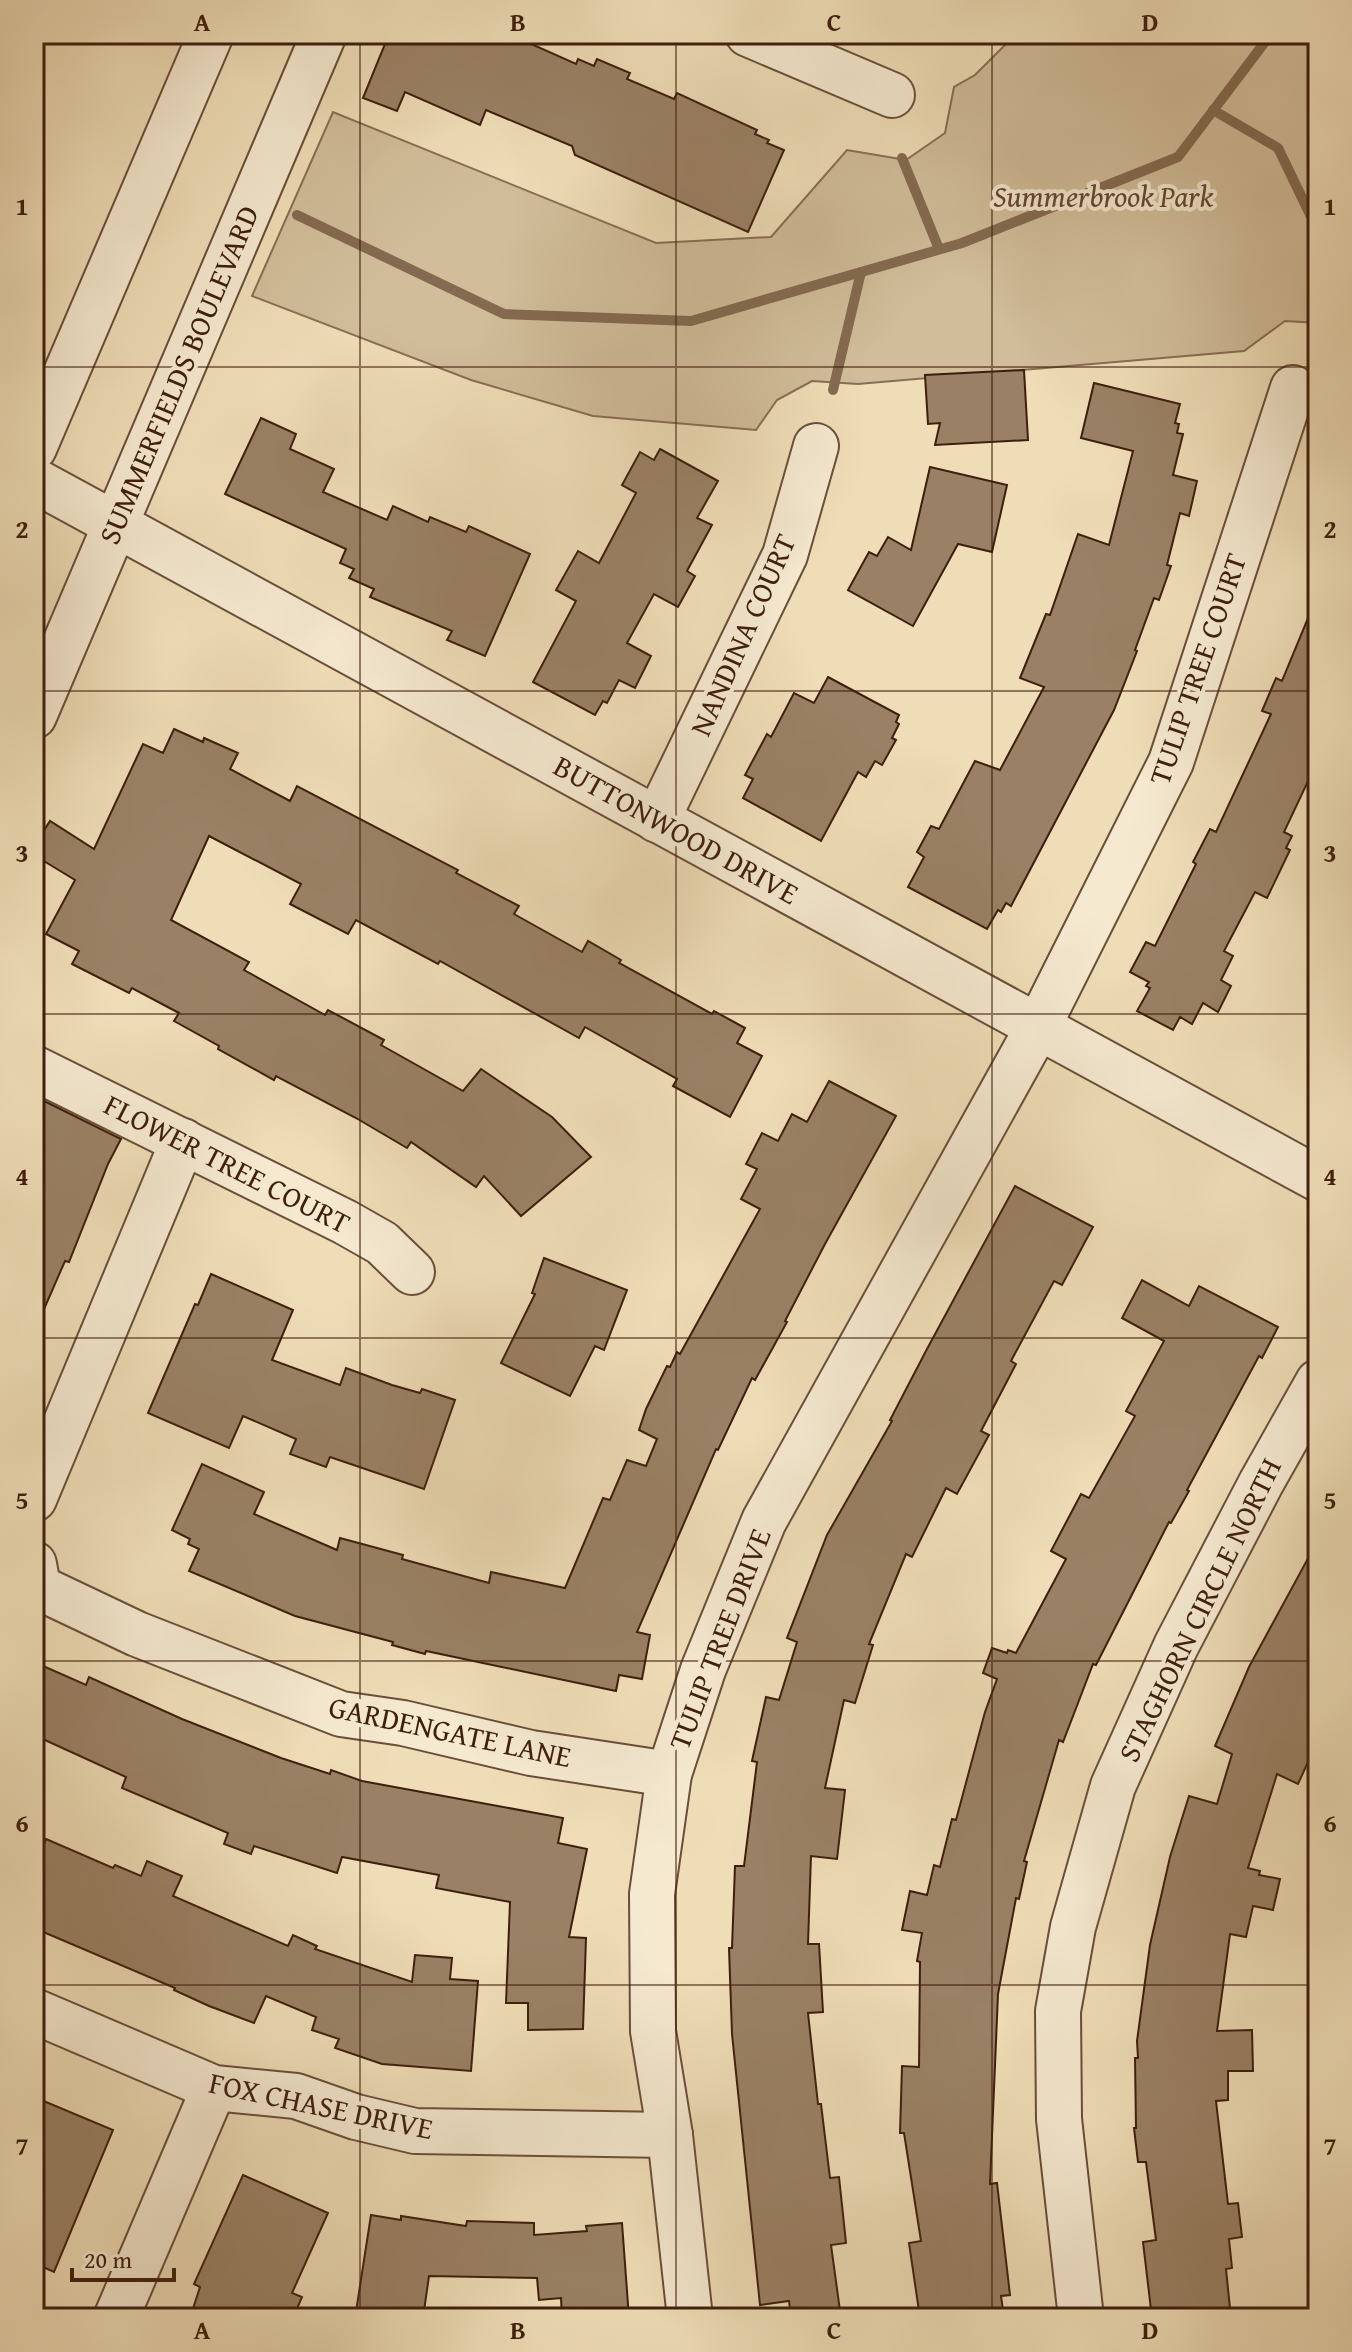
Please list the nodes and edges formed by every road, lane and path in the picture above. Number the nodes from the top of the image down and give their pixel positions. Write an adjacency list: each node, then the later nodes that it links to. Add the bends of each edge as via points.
1 (211, 34): 7 (street)
2 (324, 34): 9 (street, SUMMERFIELDS BOULEVARD)
3 (748, 34): 4 (street)
4 (892, 95)
5 (1293, 388): 12 (street, TULIP TREE COURT, via 1171,762)
6 (816, 446): 11 (street, NANDINA COURT, via 785,555)
7 (34, 448)
8 (34, 480): 9 (street, BUTTONWOOD DRIVE)
9 (115, 525): 10 (street, SUMMERFIELDS BOULEVARD); 11 (street, BUTTONWOOD DRIVE)
10 (34, 716)
11 (657, 820): 12 (street, BUTTONWOOD DRIVE)
12 (1038, 1027): 15 (street, BUTTONWOOD DRIVE); 20 (street, TULIP TREE DRIVE, via 764,1521 703,1670)
13 (34, 1068): 14 (street, FLOWER TREE COURT)
14 (183, 1141): 16 (street, FLOWER TREE COURT, via 382,1243); 18 (street)
15 (1318, 1179)
16 (412, 1272)
17 (1318, 1382): 26 (street, STAGHORN CIRCLE NORTH, via 1169,1660 1113,1786 1073,1927 1058,2011 1059,2119)
18 (34, 1499)
19 (34, 1564): 20 (street, GARDENGATE LANE, via 38,1587 137,1634 341,1714 531,1753)
20 (669, 1774): 23 (street, TULIP TREE DRIVE, via 652,1909 653,2031)
21 (34, 2011): 22 (street, FOX CHASE DRIVE)
22 (214, 2088): 23 (street, FOX CHASE DRIVE, via 296,2096 415,2131); 24 (street)
23 (670, 2135): 25 (street, TULIP TREE DRIVE)
24 (116, 2318)
25 (690, 2318)
26 (1081, 2318)

